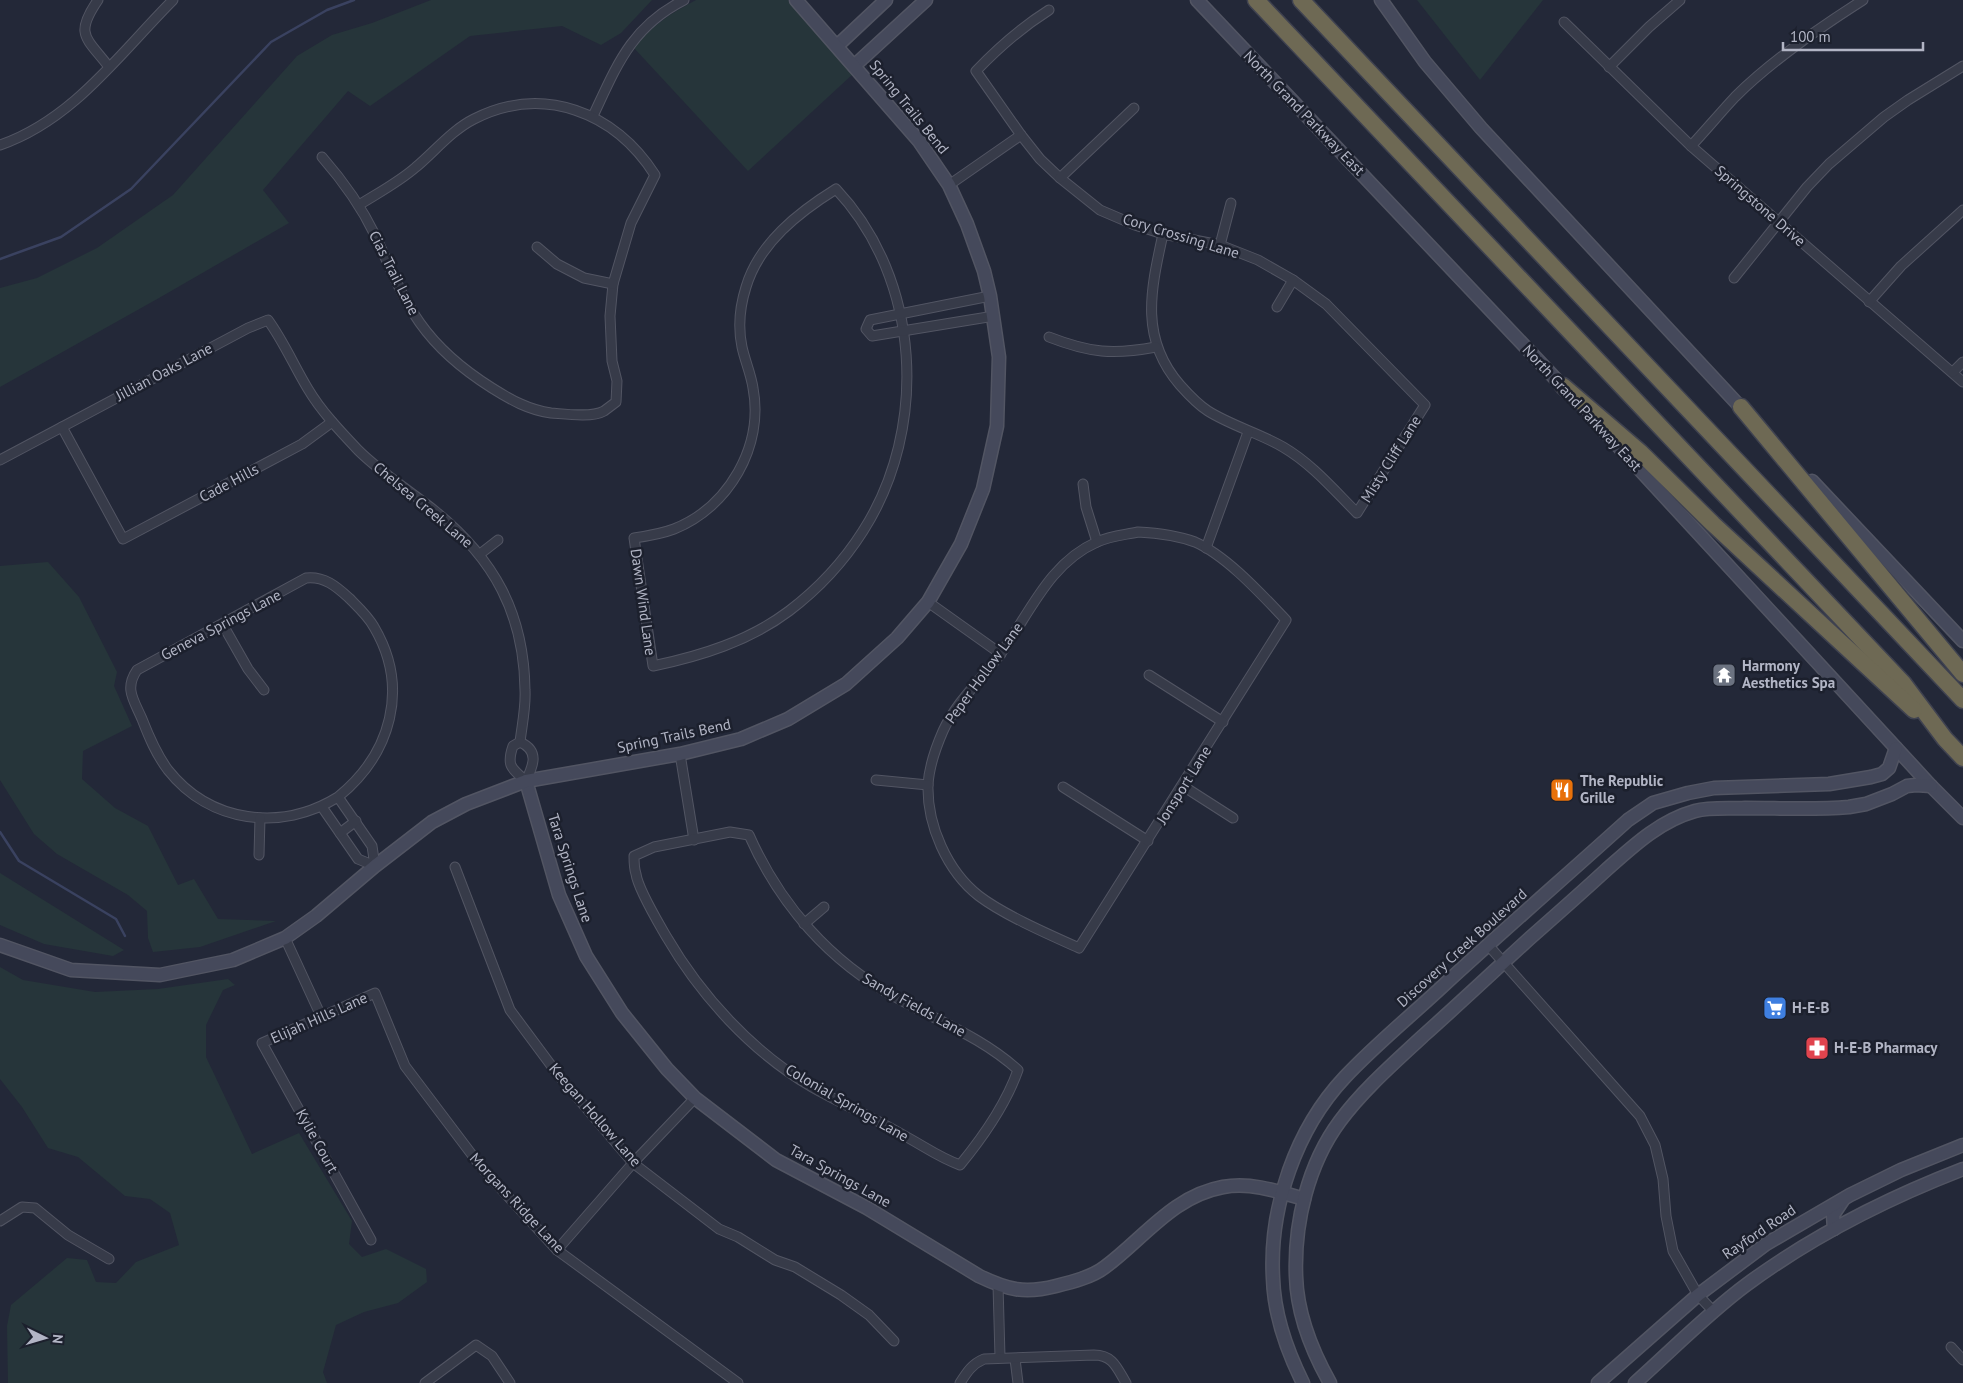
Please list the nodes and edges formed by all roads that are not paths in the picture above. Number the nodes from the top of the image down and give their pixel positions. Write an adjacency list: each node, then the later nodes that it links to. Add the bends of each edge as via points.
1 (98, 0): 18 (street, via 83,26 87,38)
2 (172, 0): 18 (street)
3 (684, 0): 21 (street, via 658,15 631,42)
4 (796, 0): 15 (street, Spring Trails Bend)
5 (886, 0): 15 (street)
6 (926, 0): 16 (street)
7 (1196, 0): 50 (street, North Grand Parkway East)
8 (1256, 0): 72 (highway, via 1903,683)
9 (1301, 0): 70 (highway)
10 (1381, 0): 52 (street, via 1425,62 1481,128)
11 (1680, 0): 19 (street)
12 (1863, 0): 24 (street, via 1770,67 1736,97)
13 (1048, 10): 22 (street, Cory Crossing Lane, via 996,50 976,71)
14 (1564, 22): 19 (street, Springstone Drive)
15 (837, 46): 16 (street, Spring Trails Bend)
16 (854, 66): 27 (street, Spring Trails Bend, via 919,141)
17 (1963, 66): 31 (street, via 1908,100 1856,140 1807,187)
18 (109, 67): 23 (street, via 46,124)
19 (1609, 67): 24 (street, Springstone Drive)
20 (1134, 108): 26 (street)
21 (593, 116): 29 (street, via 562,105 515,105 495,110 468,123 416,168); 37 (street, via 632,146 655,175 631,223)
22 (1021, 136): 26 (street, Cory Crossing Lane); 27 (street)
23 (0, 145)
24 (1691, 146): 31 (street, Springstone Drive)
25 (322, 157): 29 (street, Cias Trail Lane)
26 (1060, 178): 32 (street, Cory Crossing Lane, via 1100,210)
27 (949, 185): 38 (street, Spring Trails Bend, via 967,224)
28 (1231, 202): 33 (street)
29 (359, 205): 37 (street, Cias Trail Lane, via 401,292 440,347 473,376 529,408 583,415 602,412 616,402 610,316)
30 (1963, 210): 39 (street, via 1907,260)
31 (1779, 223): 35 (street); 39 (street, Springstone Drive)
32 (1164, 234): 33 (street, Cory Crossing Lane); 46 (street, via 1152,284 1151,317)
33 (1220, 245): 36 (street, Cory Crossing Lane, via 1258,260)
34 (537, 247): 37 (street, via 557,264 584,278)
35 (1734, 278)
36 (1293, 280): 40 (street); 51 (street, Cory Crossing Lane, via 1326,304)
37 (613, 284)
38 (990, 296): 41 (street); 42 (street, Spring Trails Bend)
39 (1869, 302): 48 (street, Springstone Drive)
40 (1277, 307)
41 (900, 313): 44 (street); 44 (street, via 870,320 866,329 872,336); 44 (street, Dawn Wind Lane, via 878,248 852,206 836,189 778,234 760,256 746,286 740,316 742,346 753,388 755,413 744,462 717,502 697,517 660,534 634,538 653,666 718,649 754,633 795,606 843,558 864,530 881,497 904,425 907,352)
42 (994, 316): 44 (street); 62 (street, Spring Trails Bend, via 999,357 997,426 983,489 961,544)
43 (268, 320): 53 (street, Chelsea Creek Lane, via 308,390); 54 (street, Jillian Oaks Lane)
44 (904, 332)
45 (1048, 337): 46 (street, via 1076,348 1100,352)
46 (1156, 347): 55 (street, via 1172,376 1189,395 1207,410)
47 (1963, 362): 48 (street)
48 (1953, 372): 49 (street, Springstone Drive)
49 (1963, 382)
50 (1563, 386): 72 (highway, via 1640,452); 74 (street, North Grand Parkway East)
51 (1425, 405): 55 (street, Misty Cliff Lane, via 1357,513 1315,470 1283,447)
52 (1741, 407): 65 (street); 67 (highway)
53 (332, 422): 54 (street, Cade Hills, via 302,444 123,539); 61 (street, Chelsea Creek Lane, via 361,452 460,532)
54 (62, 426): 56 (street, Jillian Oaks Lane)
55 (1248, 432): 60 (street)
56 (0, 460)
57 (1083, 484): 59 (street)
58 (498, 540): 61 (street)
59 (1097, 542): 60 (street, Peper Hollow Lane, via 1138,532 1159,533); 66 (street, Peper Hollow Lane, via 1076,554 1045,584)
60 (1206, 548): 63 (street, Peper Hollow Lane, via 1222,558)
61 (480, 554): 73 (street, Chelsea Creek Lane, via 496,578 517,628 525,691)
62 (928, 602): 66 (street); 75 (street, Spring Trails Bend, via 897,638 846,684 788,719 741,739)
63 (1286, 620): 71 (street, Jonsport Lane)
64 (223, 625): 69 (street); 83 (street, Geneva Springs Lane, via 306,578 316,577 343,593 374,626 392,675 388,726 367,768); 85 (street, Geneva Springs Lane, via 137,670 131,679 130,691 153,748 186,789 227,812)
65 (1963, 641)
66 (1001, 654): 79 (street, Peper Hollow Lane, via 954,712 934,755)
67 (1963, 674)
68 (1149, 676): 71 (street)
69 (264, 690)
70 (1963, 700)
71 (1223, 722): 80 (street, Jonsport Lane)
72 (1945, 739): 76 (highway)
73 (520, 742): 78 (street, via 528,746 532,754 533,764); 78 (street, Chelsea Creek Lane, via 513,746 509,758 512,769)
74 (1896, 748): 81 (street, North Grand Parkway East); 99 (street, Discovery Creek Boulevard, via 1889,768 1882,774 1863,779 1829,784 1714,788 1653,803 1628,820)
75 (680, 754): 78 (street, Spring Trails Bend); 90 (street)
76 (1963, 758)
77 (876, 780): 79 (street)
78 (526, 781): 93 (street, Spring Trails Bend, via 466,804 432,822); 108 (street, Tara Springs Lane, via 559,895 586,956 642,1040)
79 (928, 785): 100 (street, Peper Hollow Lane, via 932,819 942,850 961,878 978,896)
80 (1183, 786): 86 (street); 91 (street, Jonsport Lane)
81 (1931, 786): 87 (street, North Grand Parkway East); 101 (street, via 1907,786 1866,804 1849,807 1695,811 1642,838)
82 (1063, 787): 91 (street)
83 (338, 797): 84 (street); 88 (street)
84 (322, 807): 85 (street, via 297,815); 89 (street)
85 (260, 818): 92 (street)
86 (1233, 818)
87 (1963, 818)
88 (356, 821): 89 (street); 93 (street, via 372,846)
89 (340, 832): 93 (street, via 358,859)
90 (694, 840): 96 (street, Sandy Fields Lane, via 730,832 749,835 768,876); 107 (street, Colonial Springs Lane, via 654,847 634,856 636,876 682,963 713,1002 774,1060 811,1086 942,1159 960,1165 1012,1088)
91 (1148, 841): 100 (street, Jonsport Lane)
92 (259, 855)
93 (375, 866): 97 (street, Spring Trails Bend, via 316,916)
94 (455, 867): 111 (street, Keegan Hollow Lane, via 510,1010 559,1076)
95 (824, 907): 96 (street)
96 (804, 924): 107 (street, Sandy Fields Lane, via 862,977 955,1027 1005,1057)
97 (284, 938): 98 (street, Spring Trails Bend, via 233,960 160,975 71,970); 103 (street)
98 (0, 945)
99 (1488, 945): 101 (street); 104 (street, Discovery Creek Boulevard)
100 (1079, 948)
101 (1503, 963): 106 (street); 125 (street, via 1640,1116 1655,1145 1673,1251)
102 (375, 993): 103 (street, Elijah Hills Lane); 122 (street, Morgans Ridge Lane, via 405,1066 482,1168)
103 (321, 1016): 105 (street, Elijah Hills Lane)
104 (1387, 1038): 106 (street); 114 (street, Discovery Creek Boulevard, via 1345,1078 1321,1108 1293,1160)
105 (262, 1043): 120 (street, Kylie Court)
106 (1401, 1056): 116 (street, via 1340,1121 1328,1140)
107 (1018, 1070)
108 (695, 1098): 111 (street); 124 (street, Tara Springs Lane, via 776,1160 867,1208)
109 (1963, 1145): 115 (street, Rayford Road, via 1901,1170)
110 (1963, 1160): 113 (street)
111 (633, 1163): 122 (street); 127 (street, Keegan Hollow Lane, via 718,1229 738,1237 775,1260 795,1267 841,1295 869,1315)
112 (1963, 1169): 113 (street)
113 (1941, 1178): 119 (street)
114 (1282, 1192): 116 (street, Tara Springs Lane); 124 (street, Tara Springs Lane, via 1247,1185 1208,1190 1185,1200 1104,1268 1070,1283 1035,1291); 138 (street, Discovery Creek Boulevard, via 1273,1279 1285,1337)
115 (1845, 1198): 117 (street, Rayford Road); 119 (street, via 1834,1215)
116 (1304, 1199): 139 (street, via 1296,1249 1300,1307 1317,1359)
117 (1824, 1209): 121 (street, via 1824,1225); 125 (street, Rayford Road, via 1759,1249)
118 (0, 1222): 123 (street, via 15,1211 36,1208 68,1235)
119 (1834, 1229): 121 (street)
120 (371, 1240)
121 (1810, 1243): 126 (street, via 1745,1286)
122 (557, 1250): 134 (street, Morgans Ridge Lane)
123 (109, 1259)
124 (998, 1285): 129 (street)
125 (1698, 1295): 126 (street); 140 (street, Rayford Road)
126 (1714, 1312): 141 (street)
127 (894, 1341)
128 (1951, 1347): 131 (street)
129 (1000, 1357): 130 (street); 135 (street, via 975,1363)
130 (1016, 1359): 136 (street); 137 (street, via 1101,1355 1112,1360)
131 (1963, 1360)
132 (425, 1383): 133 (street, via 476,1346 492,1356)
133 (510, 1383)
134 (738, 1383)
135 (960, 1383)
136 (1018, 1383)
137 (1126, 1383)
138 (1303, 1383)
139 (1330, 1383)
140 (1598, 1383)
141 (1635, 1383)

